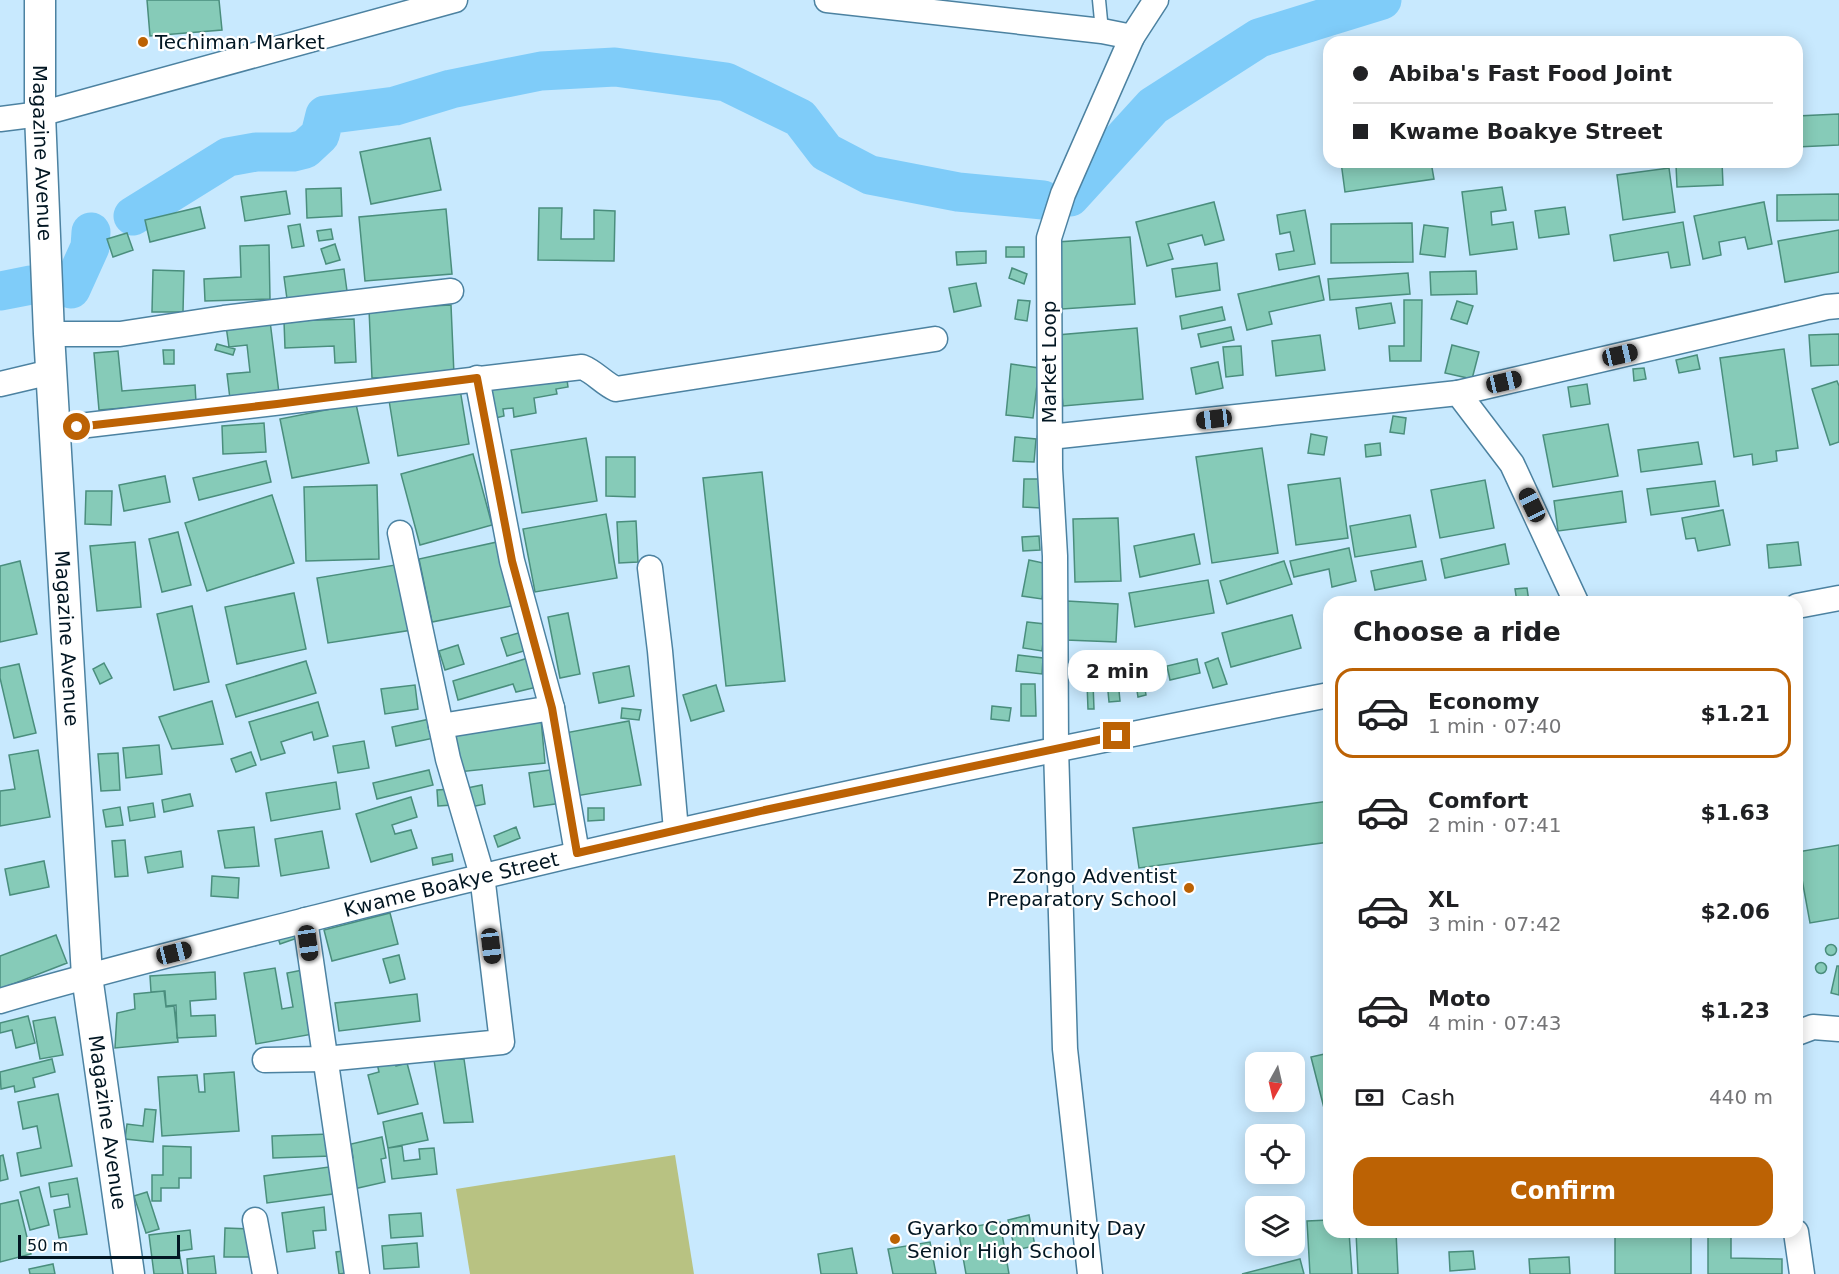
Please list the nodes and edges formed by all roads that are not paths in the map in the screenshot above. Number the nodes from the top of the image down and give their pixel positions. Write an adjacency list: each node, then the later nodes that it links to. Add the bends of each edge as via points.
1 (40, 0): 8 (street, Magazine Avenue)
2 (455, 0): 8 (street)
3 (827, 0): 6 (street)
4 (1099, 0): 6 (lane)
5 (1156, 0): 7 (street, Market Loop)
6 (1102, 31): 7 (street)
7 (1132, 37): 19 (street, Market Loop, via 1063,194 1049,238)
8 (40, 114): 9 (street); 12 (street, Magazine Avenue)
9 (0, 119)
10 (451, 291): 12 (street, via 120,334)
11 (1839, 306): 17 (street)
12 (49, 334): 14 (street, Magazine Avenue)
13 (935, 339): 15 (street, via 616,389 582,367)
14 (51, 372): 16 (street); 18 (street, Magazine Avenue)
15 (477, 378): 18 (street); 26 (street, via 512,561)
16 (0, 384)
17 (1458, 393): 19 (street); 22 (street, via 1512,464)
18 (54, 429): 33 (street, Magazine Avenue)
19 (1050, 437): 28 (street, Market Loop)
20 (400, 533): 27 (street)
21 (650, 568): 29 (street)
22 (1573, 596)
23 (1839, 598): 24 (street)
24 (1803, 605)
25 (1323, 696): 28 (street, Kwame Boakye Street)
26 (552, 708): 27 (street); 30 (street)
27 (441, 726): 31 (street)
28 (1056, 748): 29 (street, Kwame Boakye Street); 44 (street, Market Loop, via 1065,1049)
29 (676, 830): 30 (street, Kwame Boakye Street)
30 (577, 853): 31 (street, Kwame Boakye Street)
31 (482, 875): 32 (street, Kwame Boakye Street); 37 (street, via 502,1041)
32 (305, 920): 33 (street, Kwame Boakye Street); 37 (street)
33 (87, 975): 34 (street, Kwame Boakye Street); 41 (street, Magazine Avenue)
34 (0, 1001)
35 (1839, 1029): 36 (street, via 1813,1027)
36 (1803, 1031)
37 (325, 1059): 38 (street); 43 (street)
38 (265, 1060)
39 (255, 1220): 42 (street)
40 (1797, 1238): 45 (street)
41 (129, 1274)
42 (265, 1274)
43 (357, 1274)
44 (1090, 1274)
45 (1802, 1274)

